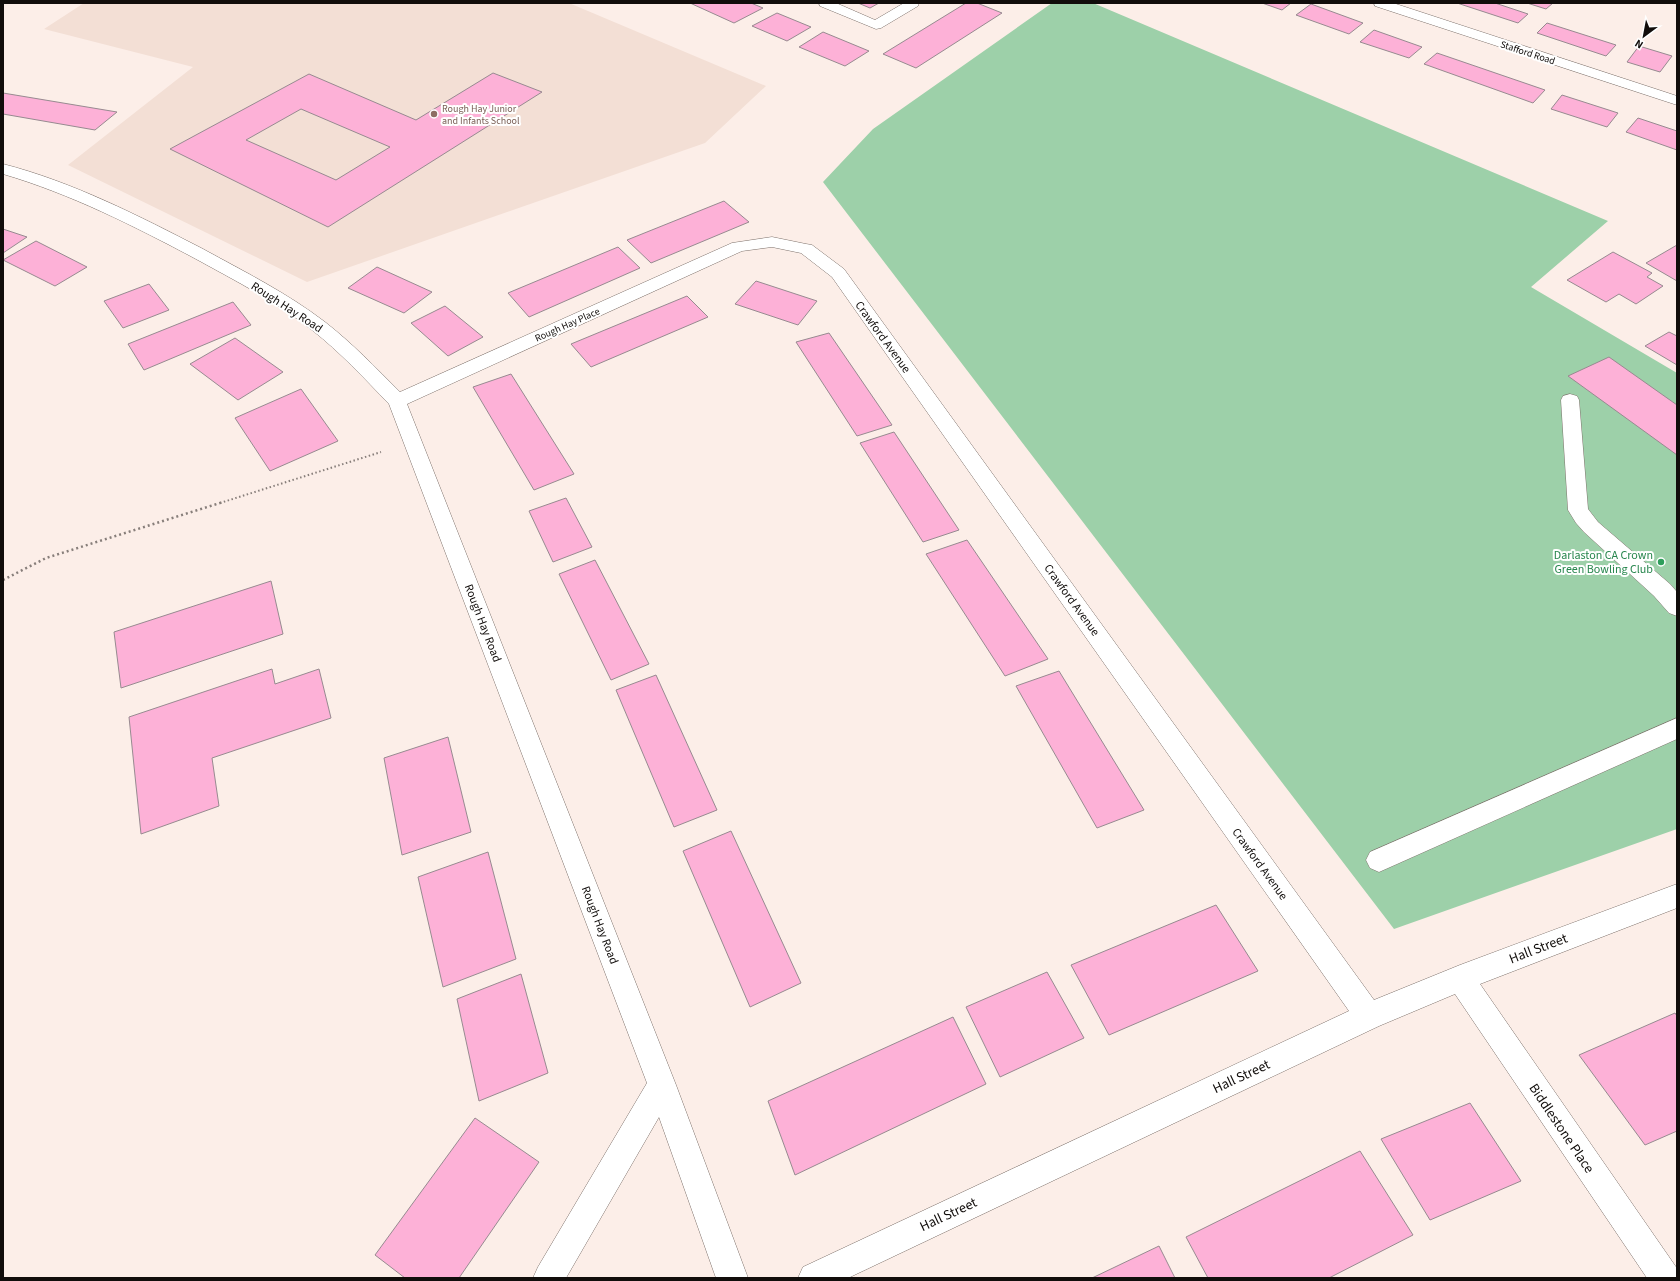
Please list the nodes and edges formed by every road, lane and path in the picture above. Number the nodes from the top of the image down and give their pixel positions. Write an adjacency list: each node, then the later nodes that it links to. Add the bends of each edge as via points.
1 (825, 3): 2 (street, via 876,25)
2 (913, 3)
3 (1380, 3): 4 (street, Stafford Road)
4 (1677, 101)
5 (3, 169): 8 (street, Rough Hay Road, via 62,188 110,208 287,304 319,326)
6 (738, 247): 8 (street, Rough Hay Place); 16 (street, Crawford Avenue, via 772,242 806,249 838,273)
7 (1570, 400): 11 (street, via 1578,510 1591,527 1662,590)
8 (397, 401): 9 (street, Rough Hay Road)
9 (414, 442): 10 (path, via 46,558); 17 (street, Rough Hay Road)
10 (3, 580)
11 (1677, 607)
12 (1677, 728): 13 (street)
13 (1380, 860)
14 (1677, 896): 15 (street, Hall Street)
15 (1460, 978): 16 (street, Hall Street); 21 (street, Biddlestone Place)
16 (1368, 1016): 18 (street, Hall Street)
17 (662, 1085): 19 (street); 20 (street, Rough Hay Road)
18 (828, 1275)
19 (549, 1278)
20 (732, 1278)
21 (1665, 1278)

